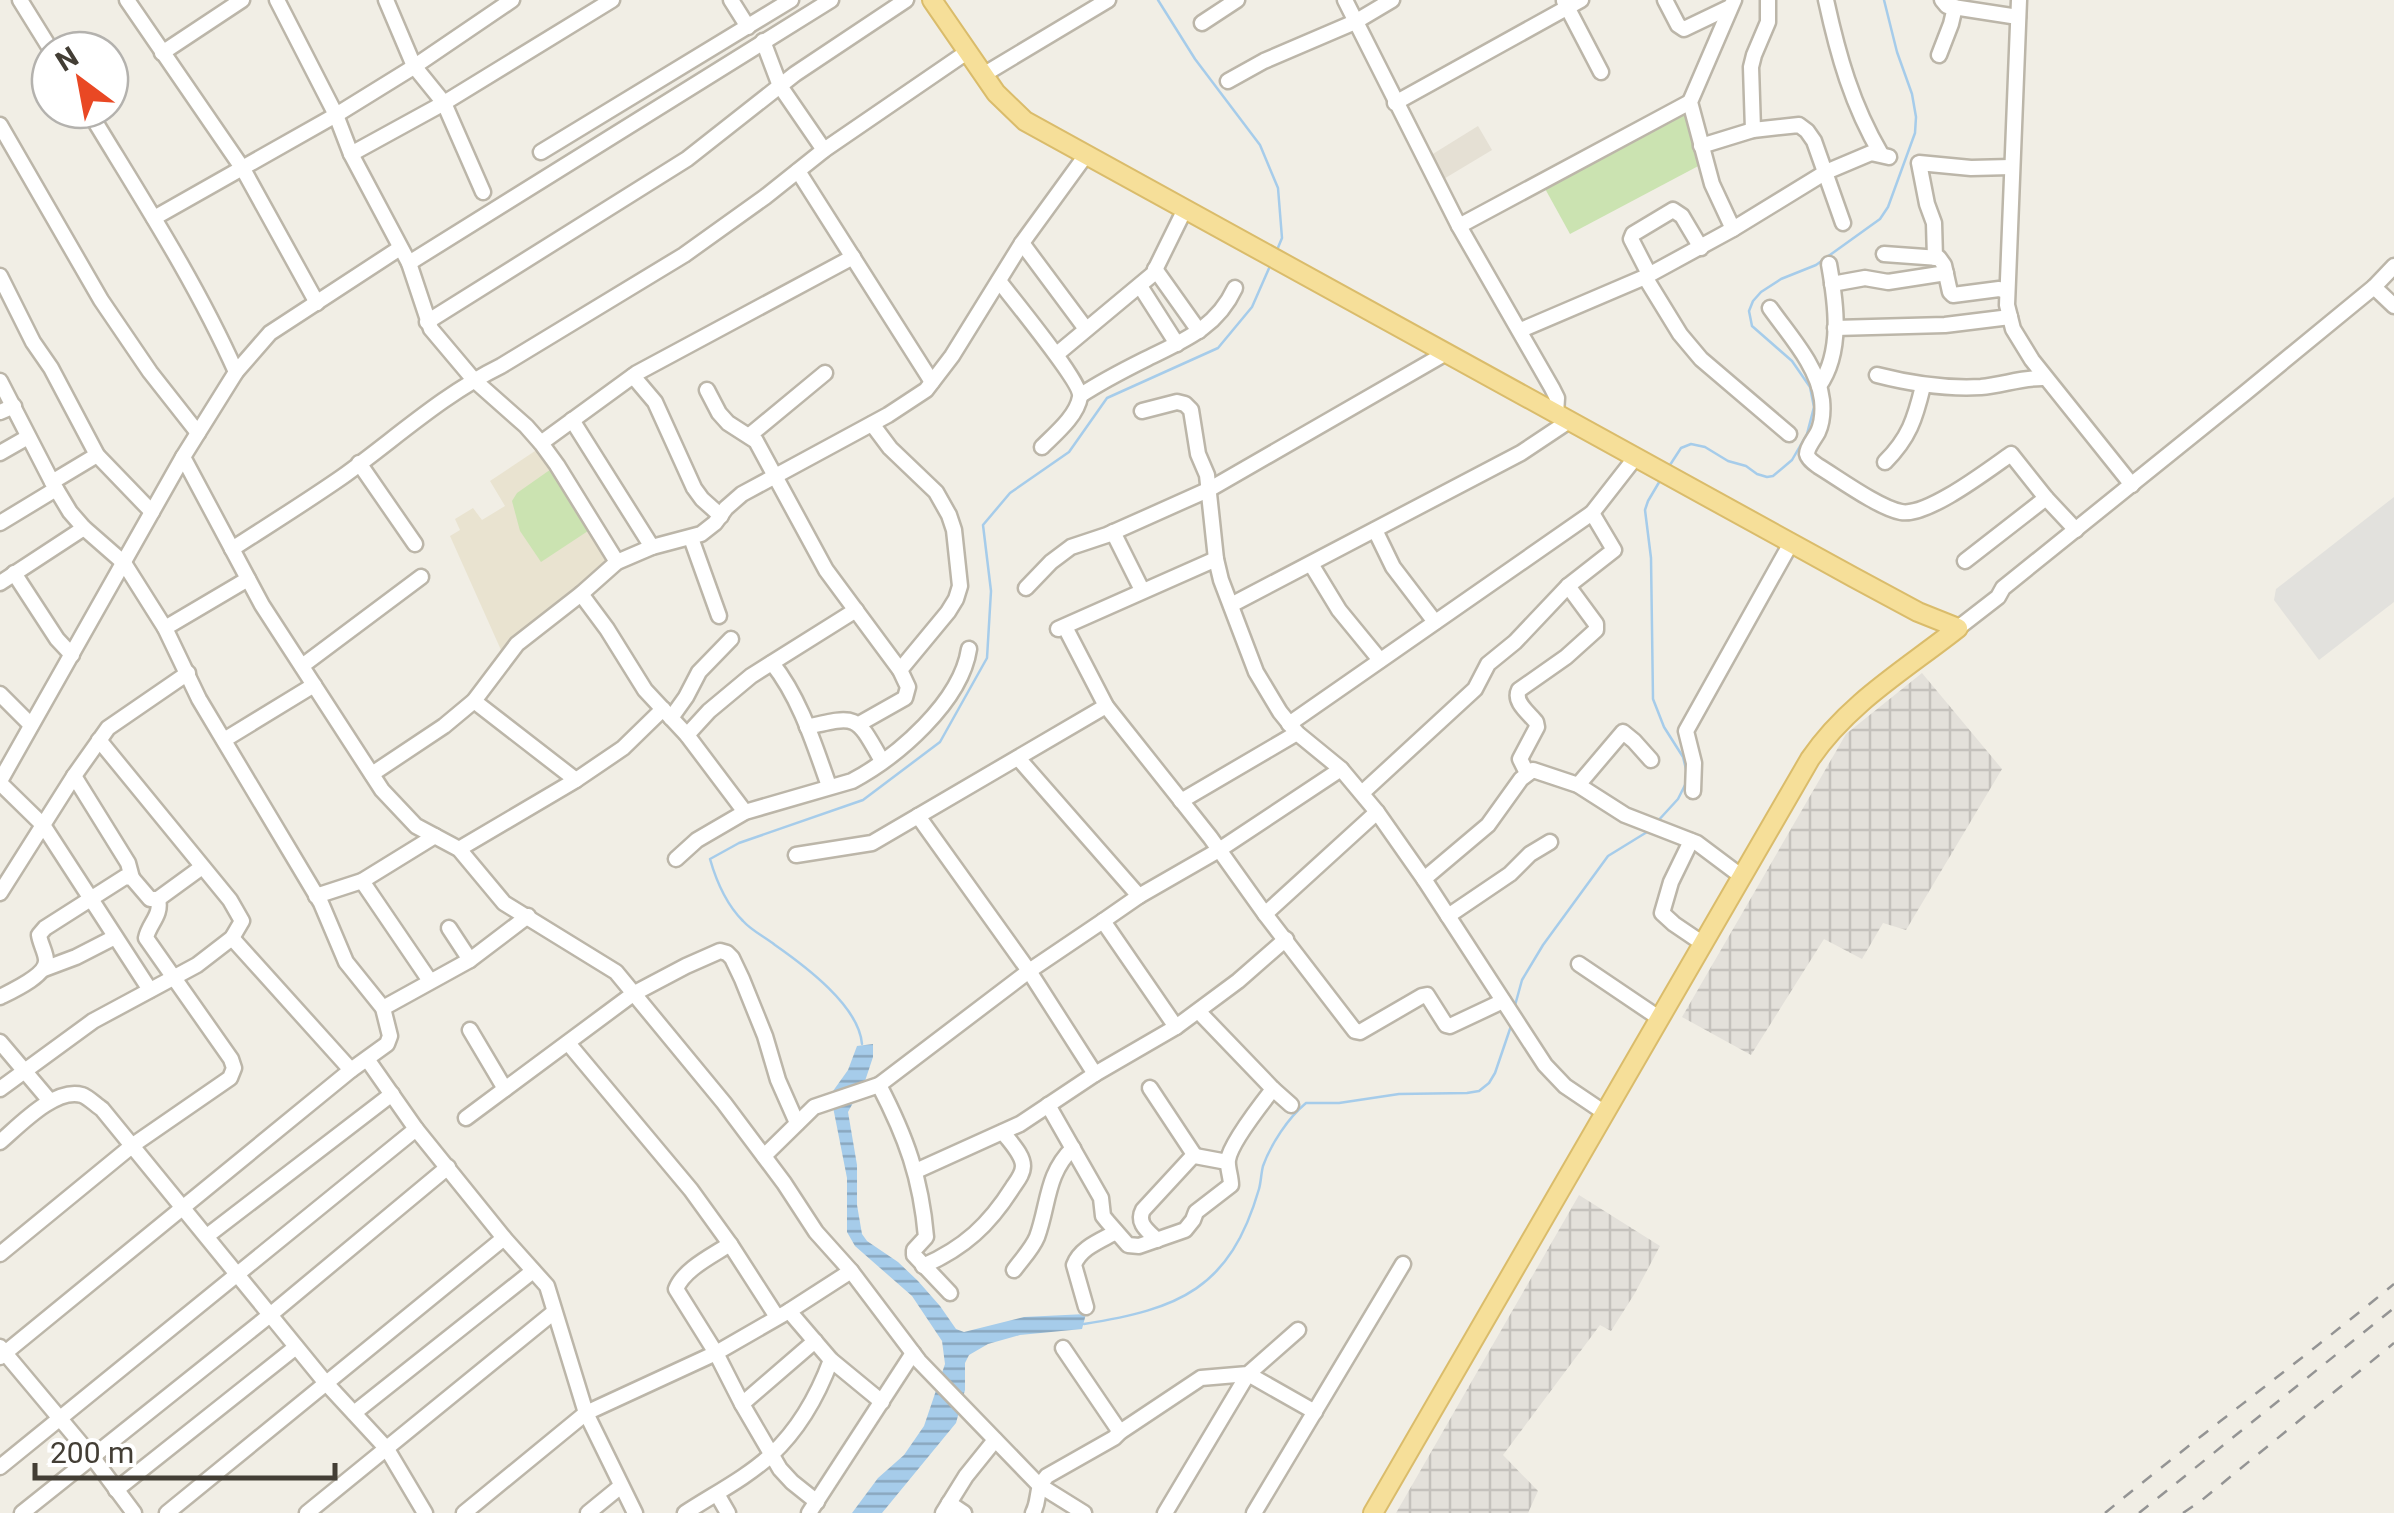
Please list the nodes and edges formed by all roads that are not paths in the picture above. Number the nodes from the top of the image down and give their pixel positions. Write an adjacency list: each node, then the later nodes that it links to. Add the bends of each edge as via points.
1 (20, 0): 29 (street)
2 (127, 0): 32 (street)
3 (242, 0): 23 (street)
4 (277, 0): 42 (street)
5 (386, 0): 34 (street)
6 (512, 0): 34 (street)
7 (612, 0): 40 (street)
8 (731, 0): 28 (street)
9 (791, 0): 28 (street)
10 (831, 0): 30 (street)
11 (906, 0): 38 (street)
12 (932, 0): 31 (main road)
13 (1108, 0): 36 (street)
14 (1237, 0): 27 (street)
15 (1345, 0): 26 (street)
16 (1392, 0): 26 (street)
17 (1666, 0): 22 (street, via 1684,29)
18 (1768, 0): 45 (street, via 1768,22 1751,67)
19 (1826, 0): 54 (street, via 1856,106 1885,155 1861,156)
20 (2019, 0): 25 (street)
21 (1570, 2): 35 (street); 41 (street)
22 (1732, 3): 39 (street)
23 (225, 4): 32 (street)
24 (1948, 4): 25 (street); 33 (street, via 1951,24)
25 (2018, 17): 51 (street)
26 (1355, 22): 37 (street); 41 (street)
27 (1202, 23)
28 (748, 27): 48 (street)
29 (39, 30)
30 (763, 41): 38 (street); 67 (street)
31 (967, 52): 36 (main road); 47 (street)
32 (162, 53): 52 (street)
33 (1939, 55)
34 (414, 66): 40 (street); 42 (street)
35 (1601, 72)
36 (983, 75): 50 (main road, via 1017,116)
37 (1228, 81)
38 (780, 86): 47 (street); 84 (street, via 687,158)
39 (1690, 102): 46 (street); 59 (street)
40 (444, 103): 49 (street); 55 (street)
41 (1396, 103): 59 (street)
42 (336, 116): 49 (street); 52 (street)
43 (0, 125): 109 (street, via 101,300)
44 (100, 130): 57 (street)
45 (1752, 130): 46 (street); 54 (street, via 1799,125 1814,141)
46 (1701, 146): 60 (street)
47 (824, 150): 53 (street)
48 (541, 152)
49 (351, 154): 62 (street)
50 (1086, 154): 56 (main road); 61 (street)
51 (2010, 167): 66 (street, via 1920,163); 79 (street)
52 (242, 169): 57 (street); 80 (street)
53 (798, 171): 65 (street); 97 (street, via 684,255)
54 (1826, 172): 58 (street); 60 (street)
55 (483, 192)
56 (1184, 209): 70 (street); 90 (main road)
57 (154, 218): 92 (street)
58 (1843, 222)
59 (1459, 226): 87 (street)
60 (1733, 229): 63 (street)
61 (1022, 243): 74 (street); 86 (street)
62 (400, 248): 67 (street); 80 (street)
63 (1701, 248): 73 (street); 73 (street, via 1682,216 1666,213 1631,238)
64 (1884, 254): 66 (street)
65 (852, 257): 95 (street); 99 (street)
66 (1936, 258): 71 (street)
67 (409, 263): 84 (street)
68 (1828, 264): 75 (street)
69 (2394, 266): 77 (street)
70 (1155, 269): 76 (street); 88 (street)
71 (1946, 273): 75 (street); 79 (street, via 1953,295)
72 (0, 276): 116 (street)
73 (1647, 276): 87 (street); 110 (street, via 1692,350)
74 (999, 280): 91 (street); 99 (street)
75 (1832, 284): 85 (street)
76 (1140, 286): 86 (street); 89 (street)
77 (2374, 287): 82 (street); 122 (street)
78 (1235, 288): 88 (street, via 1227,306)
79 (2006, 292): 83 (street)
80 (317, 304): 92 (street, via 270,333)
81 (1770, 308): 100 (street)
82 (2392, 308)
83 (2010, 317): 85 (street); 96 (street)
84 (427, 322): 97 (street)
85 (1835, 328): 100 (street, via 1830,366)
86 (1086, 329): 91 (street)
87 (1520, 330): 106 (street)
88 (1199, 331): 89 (street)
89 (1178, 344): 103 (street)
90 (1446, 353): 106 (main road); 124 (street)
91 (1057, 354): 103 (street)
92 (236, 372): 109 (street)
93 (824, 373): 111 (street)
94 (1878, 375): 101 (street)
95 (633, 376): 107 (street); 128 (street, via 655,402 694,488)
96 (2045, 378): 101 (street); 122 (street)
97 (474, 380): 113 (street); 120 (street)
98 (0, 381): 104 (street)
99 (932, 382): 108 (street)
100 (1818, 386): 125 (street, via 1822,417 1808,457 1891,510 1918,512 2011,454)
101 (1923, 386): 119 (street, via 1908,436)
102 (707, 390): 111 (street, via 720,414)
103 (1081, 395): 114 (street)
104 (7, 409): 112 (street)
105 (1142, 411): 124 (street, via 1177,402 1191,410)
106 (1562, 417): 118 (main road); 131 (street, via 1521,453)
107 (572, 420): 113 (street); 137 (street)
108 (872, 424): 121 (street); 166 (street, via 936,492 954,530 956,599)
109 (198, 433): 117 (street)
110 (1789, 434)
111 (750, 435): 121 (street)
112 (28, 437): 115 (street); 123 (street)
113 (541, 443): 142 (street)
114 (1042, 447)
115 (0, 452)
116 (98, 456): 123 (street); 126 (street)
117 (182, 457): 126 (street); 138 (street)
118 (1639, 459): 127 (street); 135 (main road)
119 (1885, 462)
120 (359, 463): 136 (street); 138 (street)
121 (775, 475): 128 (street); 153 (street, via 826,570)
122 (2132, 485): 132 (street)
123 (54, 486): 129 (street); 130 (street)
124 (1210, 489): 133 (street); 139 (street)
125 (2046, 498): 132 (street); 140 (street)
126 (152, 512): 141 (street)
127 (1592, 512): 148 (street, via 1614,550); 156 (street)
128 (721, 516): 134 (street)
129 (0, 524)
130 (84, 528): 141 (street); 144 (street)
131 (1375, 530): 143 (street); 156 (street, via 1393,567)
132 (2076, 530): 155 (street, via 2004,588)
133 (1113, 532): 149 (street, via 1071,547); 150 (street)
134 (691, 538): 137 (street); 154 (street)
135 (1791, 543): 155 (main road); 191 (street, via 1686,731)
136 (415, 544)
137 (652, 547): 142 (street)
138 (232, 550): 146 (street)
139 (1216, 558): 150 (street); 152 (street)
140 (1965, 561)
141 (124, 562): 157 (street); 161 (street)
142 (617, 562): 151 (street)
143 (1310, 564): 152 (street); 163 (street)
144 (14, 574): 147 (street); 161 (street)
145 (420, 576): 165 (street)
146 (248, 579): 157 (street); 165 (street)
147 (0, 583)
148 (1568, 586): 184 (street, via 1596,630 1516,694 1537,727 1520,760); 192 (street, via 1488,664 1475,689)
149 (1026, 588)
150 (1142, 590): 171 (street, via 1061,628)
151 (581, 594): 170 (street, via 517,644); 172 (street)
152 (1231, 605): 176 (street, via 1256,672)
153 (856, 610): 164 (street); 166 (street)
154 (719, 616)
155 (1944, 620): 159 (main road); 159 (main road); 162 (main road, via 1929,651)
156 (1435, 622): 163 (street)
157 (165, 628): 167 (street)
158 (730, 639): 172 (street)
159 (1928, 642): 162 (main road)
160 (968, 649): 182 (street, via 966,666 936,713)
161 (72, 655): 174 (street)
162 (1915, 658): 206 (main road, via 1820,744)
163 (1380, 660): 176 (street)
164 (772, 663): 175 (street); 177 (street)
165 (302, 666): 168 (street)
166 (900, 670): 173 (street, via 908,687 904,698)
167 (188, 673): 178 (street); 179 (street)
168 (314, 684): 179 (street); 185 (street)
169 (0, 694): 174 (street)
170 (474, 701): 185 (street); 187 (street)
171 (1106, 706): 180 (street); 193 (street)
172 (667, 713): 177 (street); 187 (street)
173 (858, 724): 175 (street, via 842,719); 182 (street)
174 (31, 725): 188 (street)
175 (807, 727): 189 (street)
176 (1293, 728): 183 (street); 193 (street)
177 (687, 735): 194 (street)
178 (98, 740): 186 (street); 205 (street)
179 (224, 740): 211 (street)
180 (1018, 758): 196 (street); 212 (street)
181 (1651, 760): 190 (street, via 1623,732)
182 (882, 761): 189 (street, via 852,781)
183 (1341, 770): 192 (street); 202 (street)
184 (1527, 772): 190 (street); 208 (street, via 1488,825)
185 (372, 774): 198 (street, via 416,826)
186 (74, 776): 197 (street); 207 (street)
187 (576, 780): 201 (street)
188 (0, 782): 197 (street)
189 (830, 786): 194 (street)
190 (1578, 786): 199 (street, via 1624,815)
191 (1693, 791)
192 (1362, 793): 195 (street)
193 (1180, 800): 202 (street)
194 (745, 812): 204 (street)
195 (1377, 812): 208 (street); 215 (street)
196 (918, 816): 203 (street, via 872,844); 227 (street)
197 (43, 825): 210 (street); 213 (street)
198 (435, 836): 201 (street); 209 (street)
199 (1691, 840): 206 (street); 223 (street, via 1662,913)
200 (1550, 842): 217 (street)
201 (459, 849): 216 (street, via 504,902)
202 (1219, 850): 212 (street); 215 (street)
203 (796, 855)
204 (676, 859)
205 (202, 867): 214 (street); 221 (street, via 239,913 242,921)
206 (1741, 876): 223 (main road)
207 (132, 878): 213 (street); 214 (street, via 150,900)
208 (1424, 879): 217 (street)
209 (362, 881): 211 (street); 229 (street)
210 (0, 893)
211 (316, 896): 234 (street, via 346,962)
212 (1139, 896): 218 (street)
213 (91, 900): 220 (street); 226 (street, via 38,935)
214 (158, 900): 228 (street, via 146,938)
215 (1265, 914): 222 (street)
216 (528, 916): 224 (street); 231 (street, via 616,972)
217 (1448, 916): 233 (street)
218 (1102, 920): 227 (street); 237 (street)
219 (450, 928): 224 (street)
220 (115, 937): 226 (street); 230 (street)
221 (232, 938): 228 (street); 243 (street)
222 (1286, 939): 233 (street, via 1355,1031 1422,996 1450,1026); 235 (street)
223 (1702, 943): 236 (main road)
224 (470, 960): 229 (street)
225 (1579, 964): 236 (street)
226 (44, 969): 232 (street)
227 (1029, 971): 244 (street); 245 (street)
228 (172, 977): 230 (street); 260 (street, via 234,1068 230,1078)
229 (430, 981): 234 (street)
230 (150, 990): 242 (street)
231 (633, 994): 240 (street); 256 (street, via 710,954 727,953); 262 (street)
232 (0, 998)
233 (1504, 1002): 254 (street, via 1564,1086)
234 (383, 1008): 241 (street, via 390,1036)
235 (1199, 1012): 237 (street); 249 (street)
236 (1659, 1018): 254 (main road)
237 (1176, 1027): 244 (street)
238 (470, 1030): 248 (street)
239 (0, 1042): 242 (street)
240 (568, 1044): 248 (street); 272 (street)
241 (377, 1051): 243 (street); 250 (street)
242 (24, 1070): 247 (street); 251 (street)
243 (351, 1070): 267 (street)
244 (1095, 1074): 253 (street)
245 (872, 1086): 256 (street, via 814,1108); 266 (street, via 896,1119)
246 (1150, 1088): 263 (street)
247 (0, 1089)
248 (505, 1089): 255 (street)
249 (1273, 1089): 252 (street); 264 (street)
250 (392, 1094): 257 (street); 269 (street)
251 (50, 1101): 259 (street); 260 (street, via 83,1095)
252 (1291, 1105)
253 (1048, 1106): 258 (street); 261 (street)
254 (1605, 1112): 328 (main road)
255 (466, 1118)
256 (797, 1123): 262 (street)
257 (416, 1129): 265 (street); 279 (street)
258 (1003, 1132): 266 (street); 275 (street, via 1022,1158 1023,1172 980,1230)
259 (0, 1142)
260 (133, 1145): 267 (street); 273 (street)
261 (1073, 1148): 268 (street); 277 (street, via 1060,1160 1032,1247)
262 (764, 1156): 278 (street)
263 (1195, 1156): 264 (street); 271 (street, via 1140,1216)
264 (1228, 1162): 271 (street, via 1226,1190 1196,1212 1185,1230)
265 (448, 1168): 270 (street); 284 (street)
266 (916, 1171): 275 (street, via 926,1237 914,1255)
267 (184, 1207): 269 (street); 289 (street)
268 (1116, 1232): 271 (street, via 1133,1246); 281 (street, via 1075,1260)
269 (207, 1236): 279 (street)
270 (504, 1238): 276 (street); 294 (street)
271 (1157, 1240)
272 (730, 1244): 283 (street); 290 (street, via 676,1289)
273 (0, 1254)
274 (1403, 1264): 297 (street)
275 (923, 1266): 280 (street)
276 (533, 1270): 282 (street, via 547,1286); 298 (street)
277 (1014, 1270)
278 (851, 1271): 283 (street); 291 (street)
279 (238, 1274): 284 (street); 300 (street)
280 (950, 1293)
281 (1086, 1308)
282 (554, 1312): 299 (street); 303 (street)
283 (783, 1314): 286 (street); 290 (street)
284 (270, 1315): 287 (street); 305 (street)
285 (1298, 1330): 293 (street)
286 (815, 1341): 292 (street); 296 (street)
287 (296, 1347): 294 (street); 309 (street)
288 (1063, 1348): 301 (street)
289 (2, 1352): 300 (street)
290 (716, 1353): 296 (street); 299 (street)
291 (916, 1357): 295 (street); 302 (street)
292 (831, 1360): 295 (street); 304 (street, via 800,1422)
293 (1248, 1374): 297 (street); 301 (street, via 1201,1378); 326 (street)
294 (326, 1382): 298 (street); 316 (street)
295 (882, 1402): 311 (street)
296 (742, 1404): 304 (street)
297 (1315, 1412): 327 (street)
298 (354, 1413): 303 (street)
299 (586, 1413): 308 (street); 319 (street)
300 (60, 1419): 305 (street); 306 (street)
301 (1120, 1432): 307 (street)
302 (995, 1440): 307 (street); 312 (street)
303 (387, 1449): 317 (street); 318 (street)
304 (772, 1454): 310 (street); 311 (street)
305 (92, 1458): 309 (street); 314 (street)
306 (0, 1467)
307 (1039, 1485): 324 (street); 325 (street)
308 (621, 1486): 320 (street); 321 (street)
309 (116, 1490): 315 (street)
310 (717, 1494): 313 (street); 322 (street)
311 (813, 1507)
312 (946, 1508): 323 (street)
313 (690, 1510)
314 (22, 1513)
315 (134, 1513)
316 (166, 1513)
317 (307, 1513)
318 (425, 1513)
319 (464, 1513)
320 (588, 1513)
321 (634, 1513)
322 (728, 1513)
323 (964, 1513)
324 (1033, 1513)
325 (1084, 1513)
326 (1165, 1513)
327 (1254, 1513)
328 (1374, 1513)

